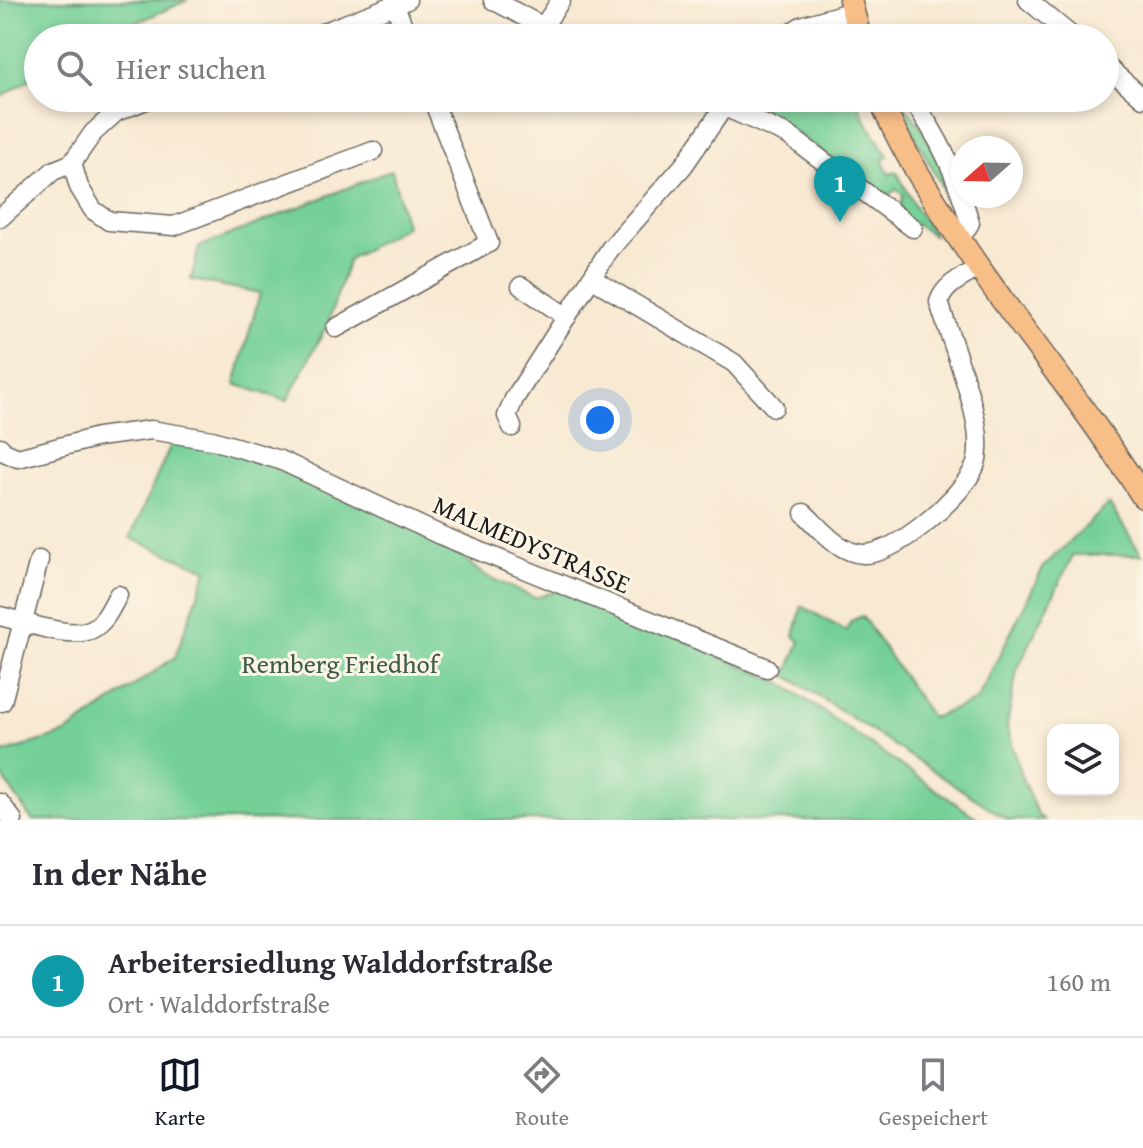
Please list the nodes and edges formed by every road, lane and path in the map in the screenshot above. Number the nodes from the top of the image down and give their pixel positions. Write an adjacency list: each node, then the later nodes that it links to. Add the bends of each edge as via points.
1 (493, 0): 8 (street)
2 (561, 0): 9 (street)
3 (1028, 0): 11 (street)
4 (401, 3): 6 (street); 7 (street)
5 (852, 6): 10 (street)
6 (346, 24)
7 (405, 24)
8 (537, 24)
9 (545, 24)
10 (806, 24)
11 (1057, 24)
12 (1119, 77): 13 (street)
13 (1143, 98)
14 (116, 112): 21 (street)
15 (438, 112): 29 (street, via 489,243)
16 (720, 112): 26 (street)
17 (745, 112): 23 (street, via 891,202)
18 (887, 112): 24 (main road)
19 (919, 112): 24 (street, via 943,147 960,189 970,223)
20 (373, 151): 21 (street, via 174,226 109,221 93,210)
21 (72, 163): 22 (street, via 53,171)
22 (0, 218)
23 (913, 228)
24 (959, 240): 25 (main road)
25 (978, 268): 33 (main road); 34 (street, via 950,285 939,302 979,437 973,471 908,537 877,552 845,548)
26 (591, 278): 28 (street); 30 (street, via 734,363)
27 (521, 286): 28 (street)
28 (567, 317): 31 (street, via 514,399 507,416)
29 (336, 328)
30 (774, 407)
31 (512, 427)
32 (0, 447): 39 (street, MALMEDYSTRASSE, via 18,458 98,437 151,430 212,440 280,460 440,535)
33 (1140, 487)
34 (804, 513)
35 (39, 560): 38 (street)
36 (118, 595): 38 (street, via 92,630 69,633)
37 (0, 616): 38 (street)
38 (23, 622): 40 (street)
39 (767, 668)
40 (2, 702)
41 (0, 803): 42 (street)
42 (13, 820)

